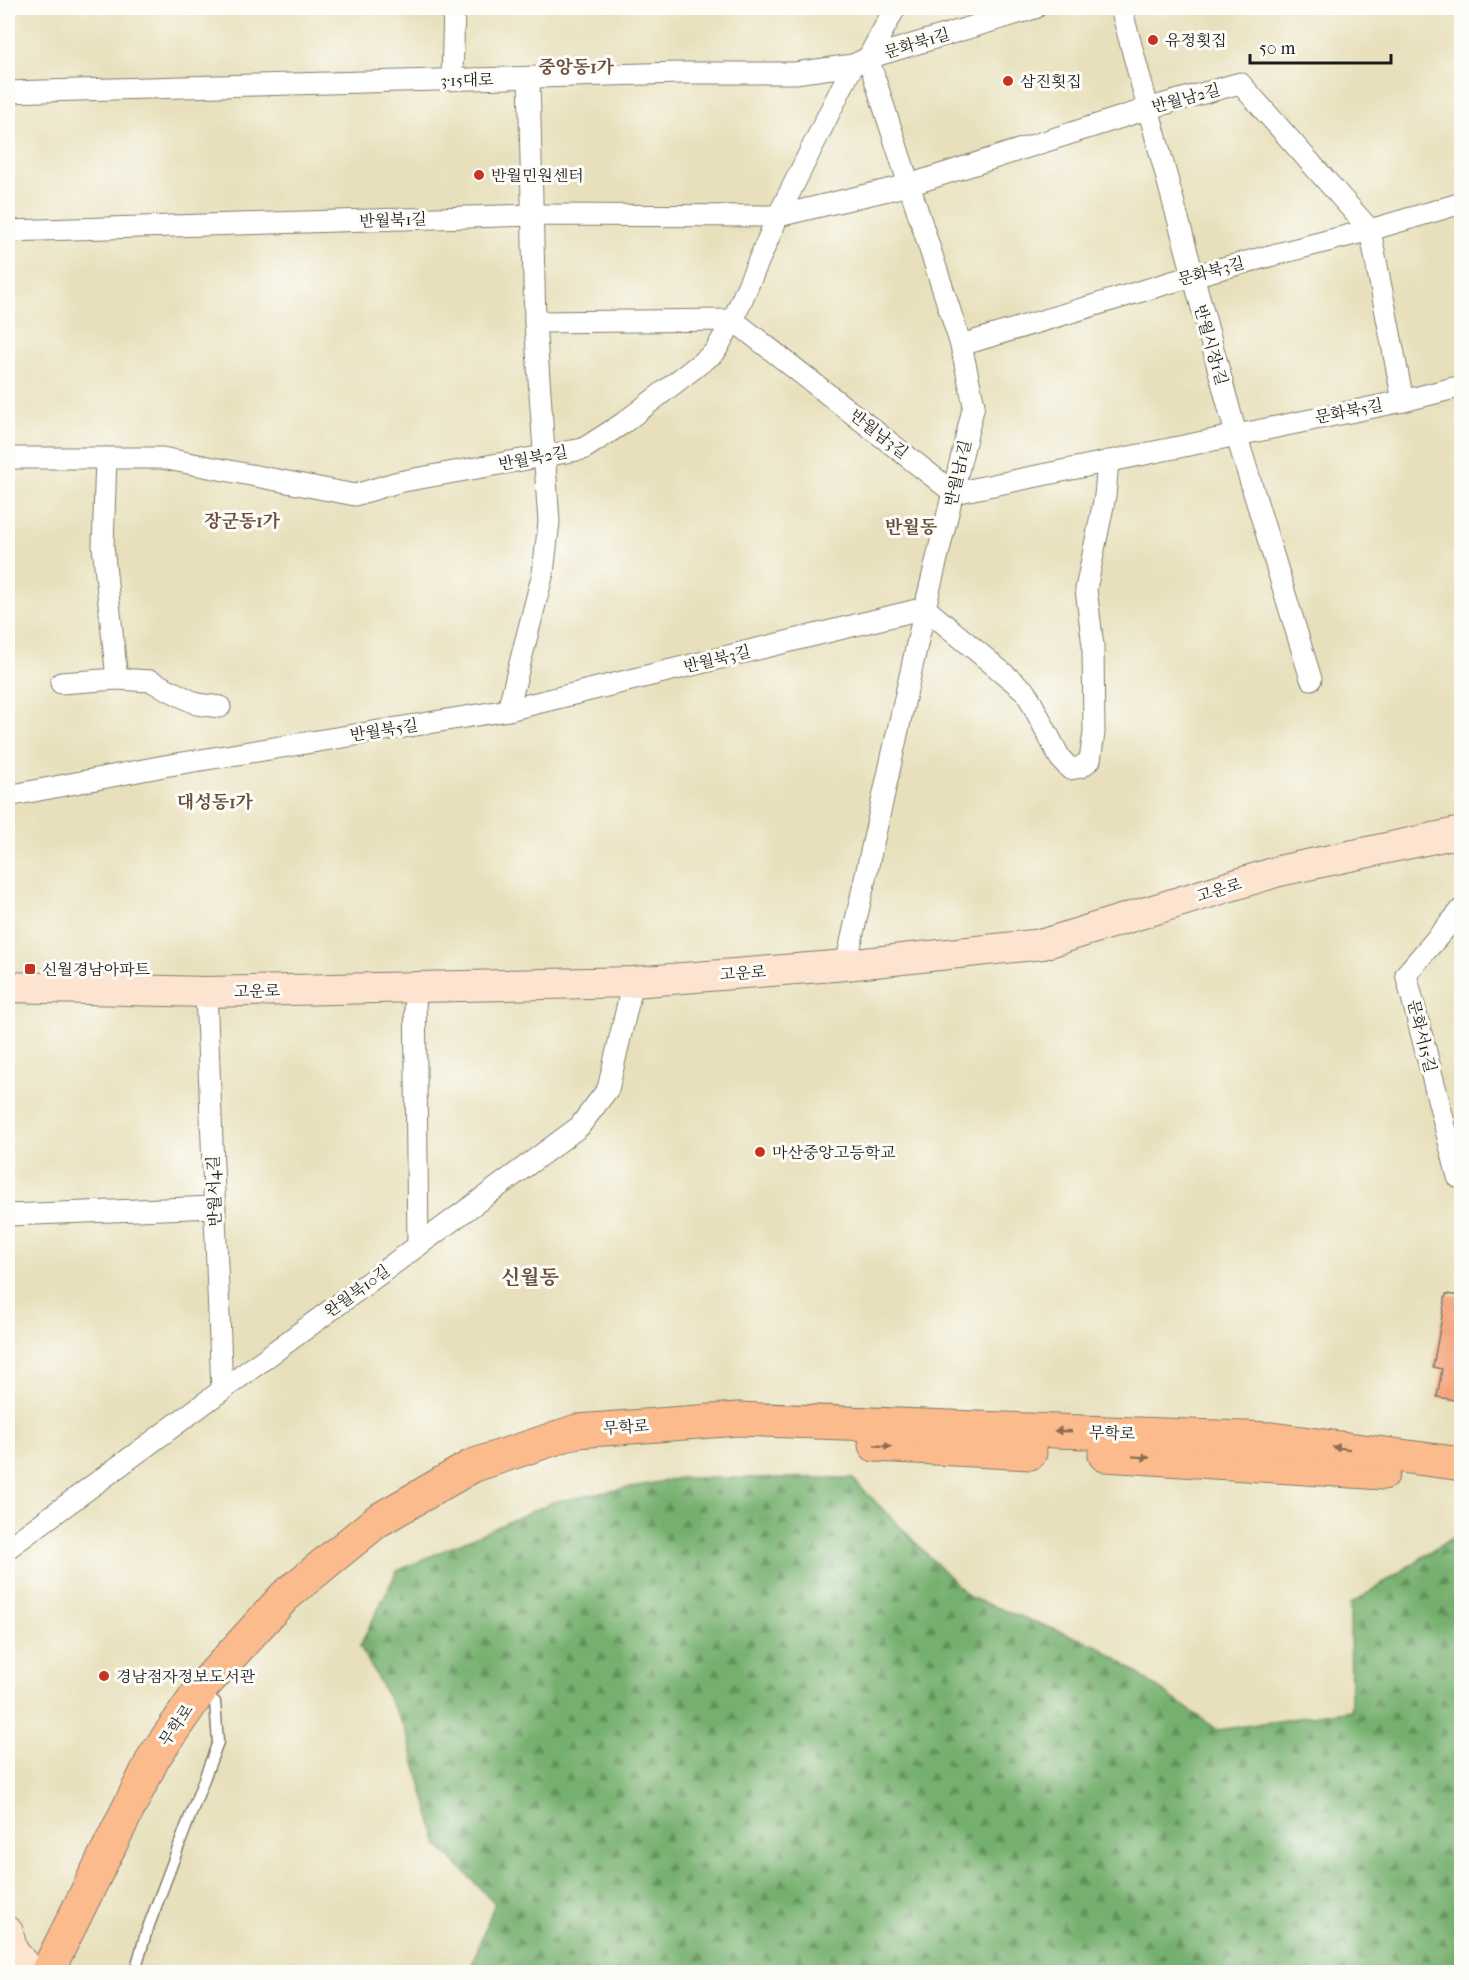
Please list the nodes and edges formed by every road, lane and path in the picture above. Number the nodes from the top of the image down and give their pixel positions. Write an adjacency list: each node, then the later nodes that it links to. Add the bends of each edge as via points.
1 (454, 8): 7 (street)
2 (895, 8): 5 (street)
3 (1035, 8): 5 (street, 문화북1길)
4 (1121, 8): 9 (street, 반월시장1길)
5 (861, 62): 6 (street, 3·15대로, via 795,73); 10 (street, 반월남1길); 13 (street, 반월북2길)
6 (529, 78): 7 (street, 3·15대로); 12 (street)
7 (452, 80): 8 (street, 3·15대로)
8 (8, 92)
9 (1150, 108): 10 (street, 반월남2길); 14 (street, 반월남2길, via 1240,83); 16 (street, 반월시장1길)
10 (909, 185): 13 (street, 반월남2길); 19 (street, 반월남1길)
11 (1461, 202): 14 (street, 문화북3길)
12 (533, 215): 13 (street, 반월북1길); 15 (street, 반월북1길); 18 (street)
13 (778, 216): 17 (street, 반월북2길)
14 (1370, 230): 16 (street, 문화북3길); 21 (street)
15 (8, 231)
16 (1192, 276): 19 (street, 문화북3길); 22 (street, 반월시장1길)
17 (733, 320): 18 (street); 23 (street, 반월북2길, via 715,352 622,424 583,449); 27 (street, 반월남3길)
18 (535, 322): 23 (street)
19 (961, 345): 27 (street, 반월남1길, via 974,405)
20 (1461, 386): 21 (street, 문화북5길)
21 (1402, 401): 22 (street, 문화북5길)
22 (1236, 434): 26 (street); 30 (street, 반월시장1길)
23 (543, 457): 25 (street, 반월북2길, via 398,482 356,495 162,458); 33 (street, via 549,522 543,573)
24 (8, 458): 25 (street, 반월북2길)
25 (106, 458): 29 (street, via 103,546)
26 (1108, 461): 27 (street); 28 (street, via 1086,589 1093,646 1094,733 1090,760 1070,769 1060,758 1026,692)
27 (954, 493): 28 (street, 반월남1길)
28 (925, 608): 33 (street, 반월북3길); 37 (street, 반월남1길)
29 (117, 679): 31 (street); 32 (street, via 151,681 197,704)
30 (1311, 679)
31 (61, 683)
32 (220, 707)
33 (508, 710): 34 (street, 반월북5길)
34 (8, 795)
35 (1461, 832): 37 (main road, 고운로, via 1279,871 1043,944)
36 (1461, 909): 42 (street, 문화서15길, via 1406,974)
37 (846, 965): 38 (main road, 고운로)
38 (633, 981): 40 (main road, 고운로); 45 (street, 완월북10길, via 608,1089 579,1127)
39 (8, 987): 41 (main road, 고운로)
40 (415, 987): 41 (main road, 고운로); 45 (street)
41 (206, 992): 43 (street, 반월서4길)
42 (1461, 1178)
43 (214, 1207): 44 (street); 46 (street, 반월서4길)
44 (8, 1215)
45 (418, 1245): 46 (street, 완월북10길)
46 (222, 1390): 49 (street, 완월북10길)
47 (1461, 1464): 53 (main road, 무학로, one-way to 53, via 1272,1439 738,1419 577,1431 472,1466 377,1521 285,1596 204,1685 154,1757)
48 (1461, 1480): 50 (main road, 무학로, one-way to 48, via 327,1586 423,1516 501,1477 589,1449 665,1438 790,1437 933,1450 1136,1456)
49 (8, 1548)
50 (215, 1702): 54 (main road, 무학로, via 189,1734 142,1811); 55 (lane, via 218,1742)
51 (8, 1932): 52 (main road, via 12,1950)
52 (30, 1972)
53 (47, 1972)
54 (64, 1972)
55 (135, 1972)

